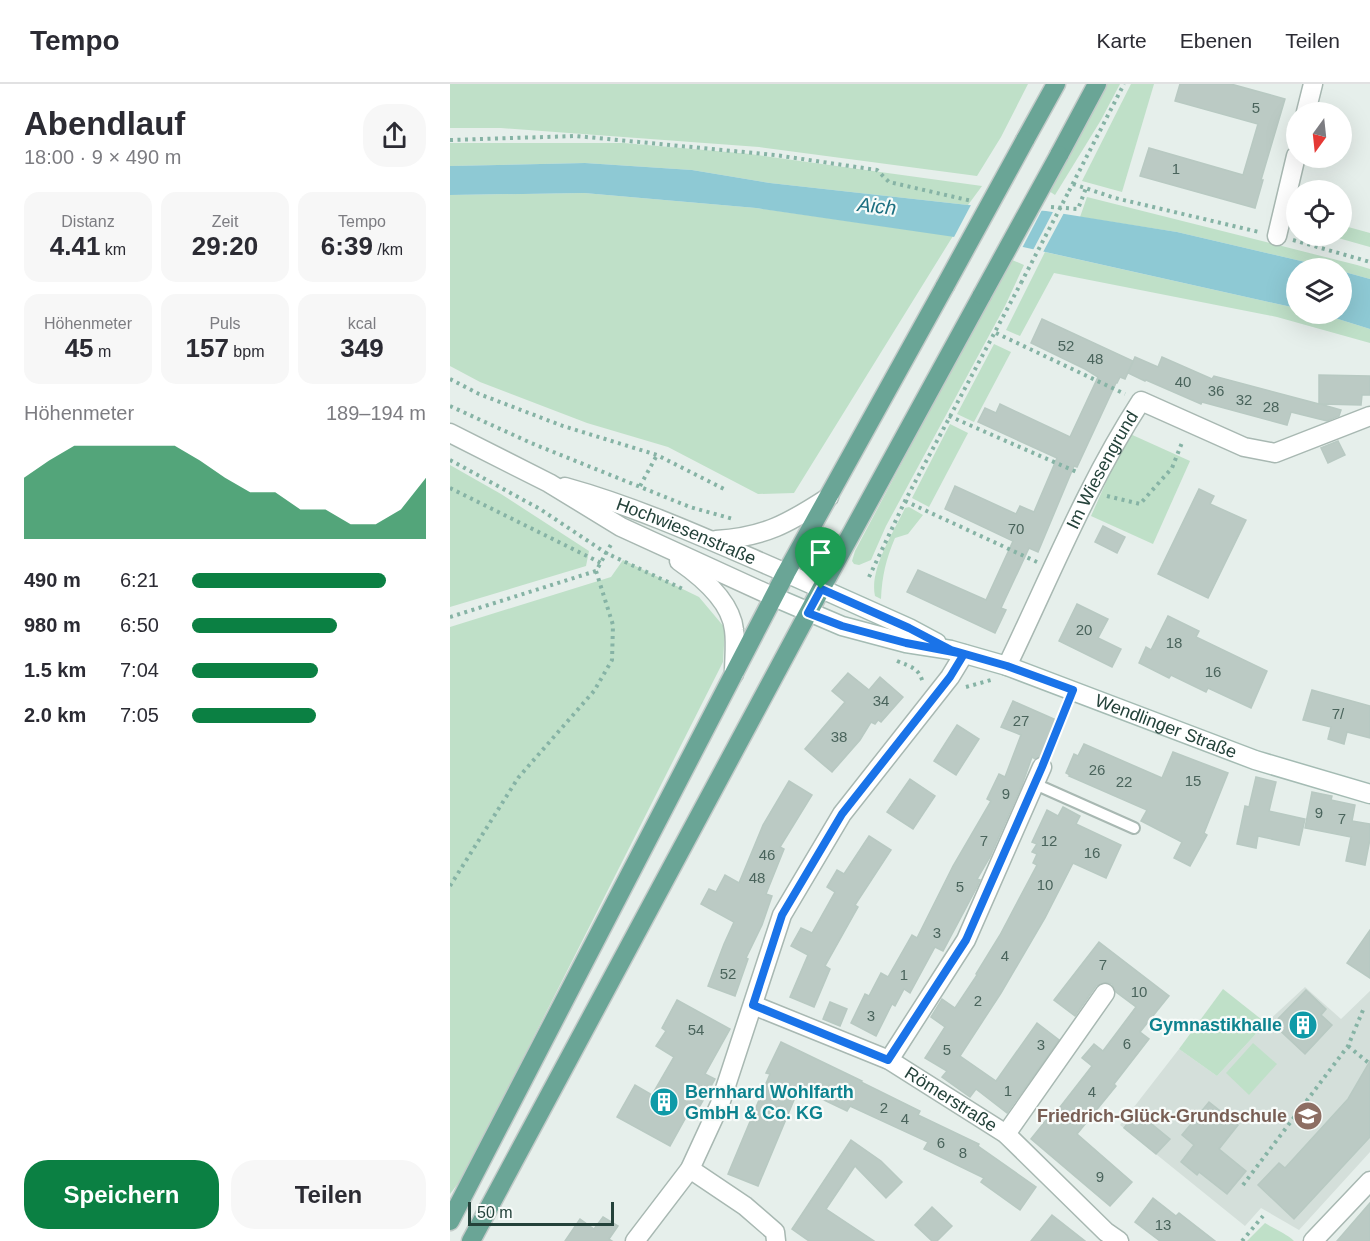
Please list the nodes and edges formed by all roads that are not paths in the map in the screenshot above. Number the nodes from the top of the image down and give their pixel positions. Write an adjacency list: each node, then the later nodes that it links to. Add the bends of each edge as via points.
1 (1056, 84): 10 (main road, bridge)
2 (1097, 84): 14 (main road, bridge)
3 (1313, 84): 4 (street)
4 (1308, 102)
5 (1293, 168): 6 (street)
6 (1277, 236)
7 (1370, 416): 18 (street, Im Wiesengrund, via 1275,453 1244,447 1141,401 1094,485)
8 (450, 434): 9 (street, Hochwiesenstraße)
9 (549, 483): 11 (street, Hochwiesenstraße, via 604,498); 12 (street, Hochwiesenstraße)
10 (830, 497): 11 (street, via 770,531 742,539); 13 (main road)
11 (712, 540): 13 (street, Hochwiesenstraße)
12 (653, 543): 15 (street, Hochwiesenstraße); 19 (street, via 688,567 728,610 734,629)
13 (786, 573): 14 (street, Hochwiesenstraße); 15 (main road)
14 (821, 589): 16 (main road); 17 (street, Wendlinger Straße)
15 (774, 597): 16 (street, Wendlinger Straße); 19 (main road)
16 (808, 613): 17 (street, Wendlinger Straße, via 906,643); 31 (main road)
17 (958, 652): 18 (street, Wendlinger Straße); 25 (street, via 935,696 836,824 782,915)
18 (1007, 666): 22 (street, Wendlinger Straße, via 1255,760)
19 (734, 674): 30 (main road)
20 (1042, 767): 21 (street)
21 (1035, 784): 23 (lane); 26 (street, via 966,940)
22 (1370, 794)
23 (1134, 828)
24 (1105, 993): 27 (street)
25 (753, 1005): 26 (street, Römerstraße); 28 (street, via 720,1104)
26 (888, 1060): 27 (street, Römerstraße)
27 (1006, 1134): 34 (street, Römerstraße)
28 (690, 1169): 32 (street); 33 (street, via 745,1206 775,1232)
29 (1370, 1181): 35 (street)
30 (450, 1221)
31 (471, 1241)
32 (635, 1241)
33 (776, 1241)
34 (1119, 1241)
35 (1313, 1241)

